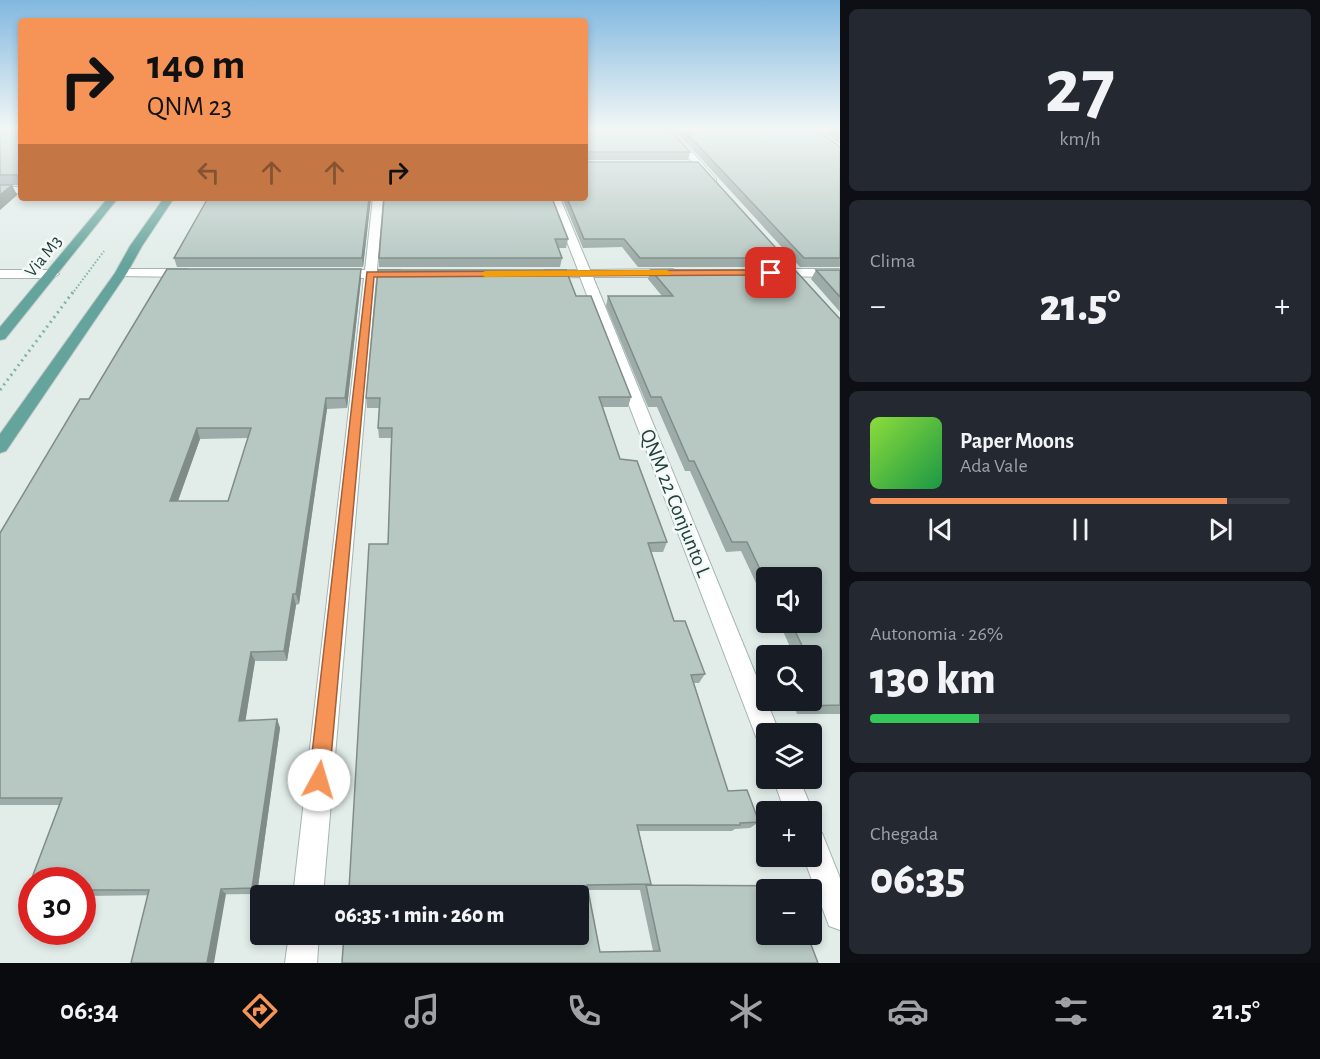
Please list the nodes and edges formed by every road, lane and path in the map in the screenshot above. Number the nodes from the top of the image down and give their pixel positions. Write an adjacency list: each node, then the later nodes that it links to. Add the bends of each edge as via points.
1 (706, 173): 4 (street)
2 (0, 190): 3 (street)
3 (18, 190)
4 (721, 190)
5 (111, 201): 20 (main road, Via M3)
6 (156, 201): 10 (main road)
7 (167, 201): 10 (main road)
8 (378, 201): 22 (street)
9 (556, 201): 15 (street, QNM 22 Conjunto L)
10 (136, 246): 13 (main road)
11 (107, 247): 29 (path)
12 (791, 269): 17 (street); 18 (street); 25 (street)
13 (121, 273): 14 (street); 30 (main road)
14 (204, 273)
15 (584, 273): 16 (street); 24 (street); 31 (street, QNM 22 Conjunto L)
16 (690, 273)
17 (760, 273)
18 (840, 273)
19 (0, 274): 20 (street)
20 (53, 274): 26 (main road, Via M3)
21 (322, 274): 22 (street)
22 (370, 274): 23 (street); 33 (street)
23 (417, 274)
24 (537, 274)
25 (810, 290)
26 (20, 314): 27 (main road, Via M3); 28 (main road)
27 (0, 336)
28 (0, 350)
29 (0, 390)
30 (0, 447)
31 (764, 723)
32 (821, 867): 34 (street)
33 (309, 885)
34 (840, 915)
35 (303, 945): 36 (street)
36 (301, 963)

